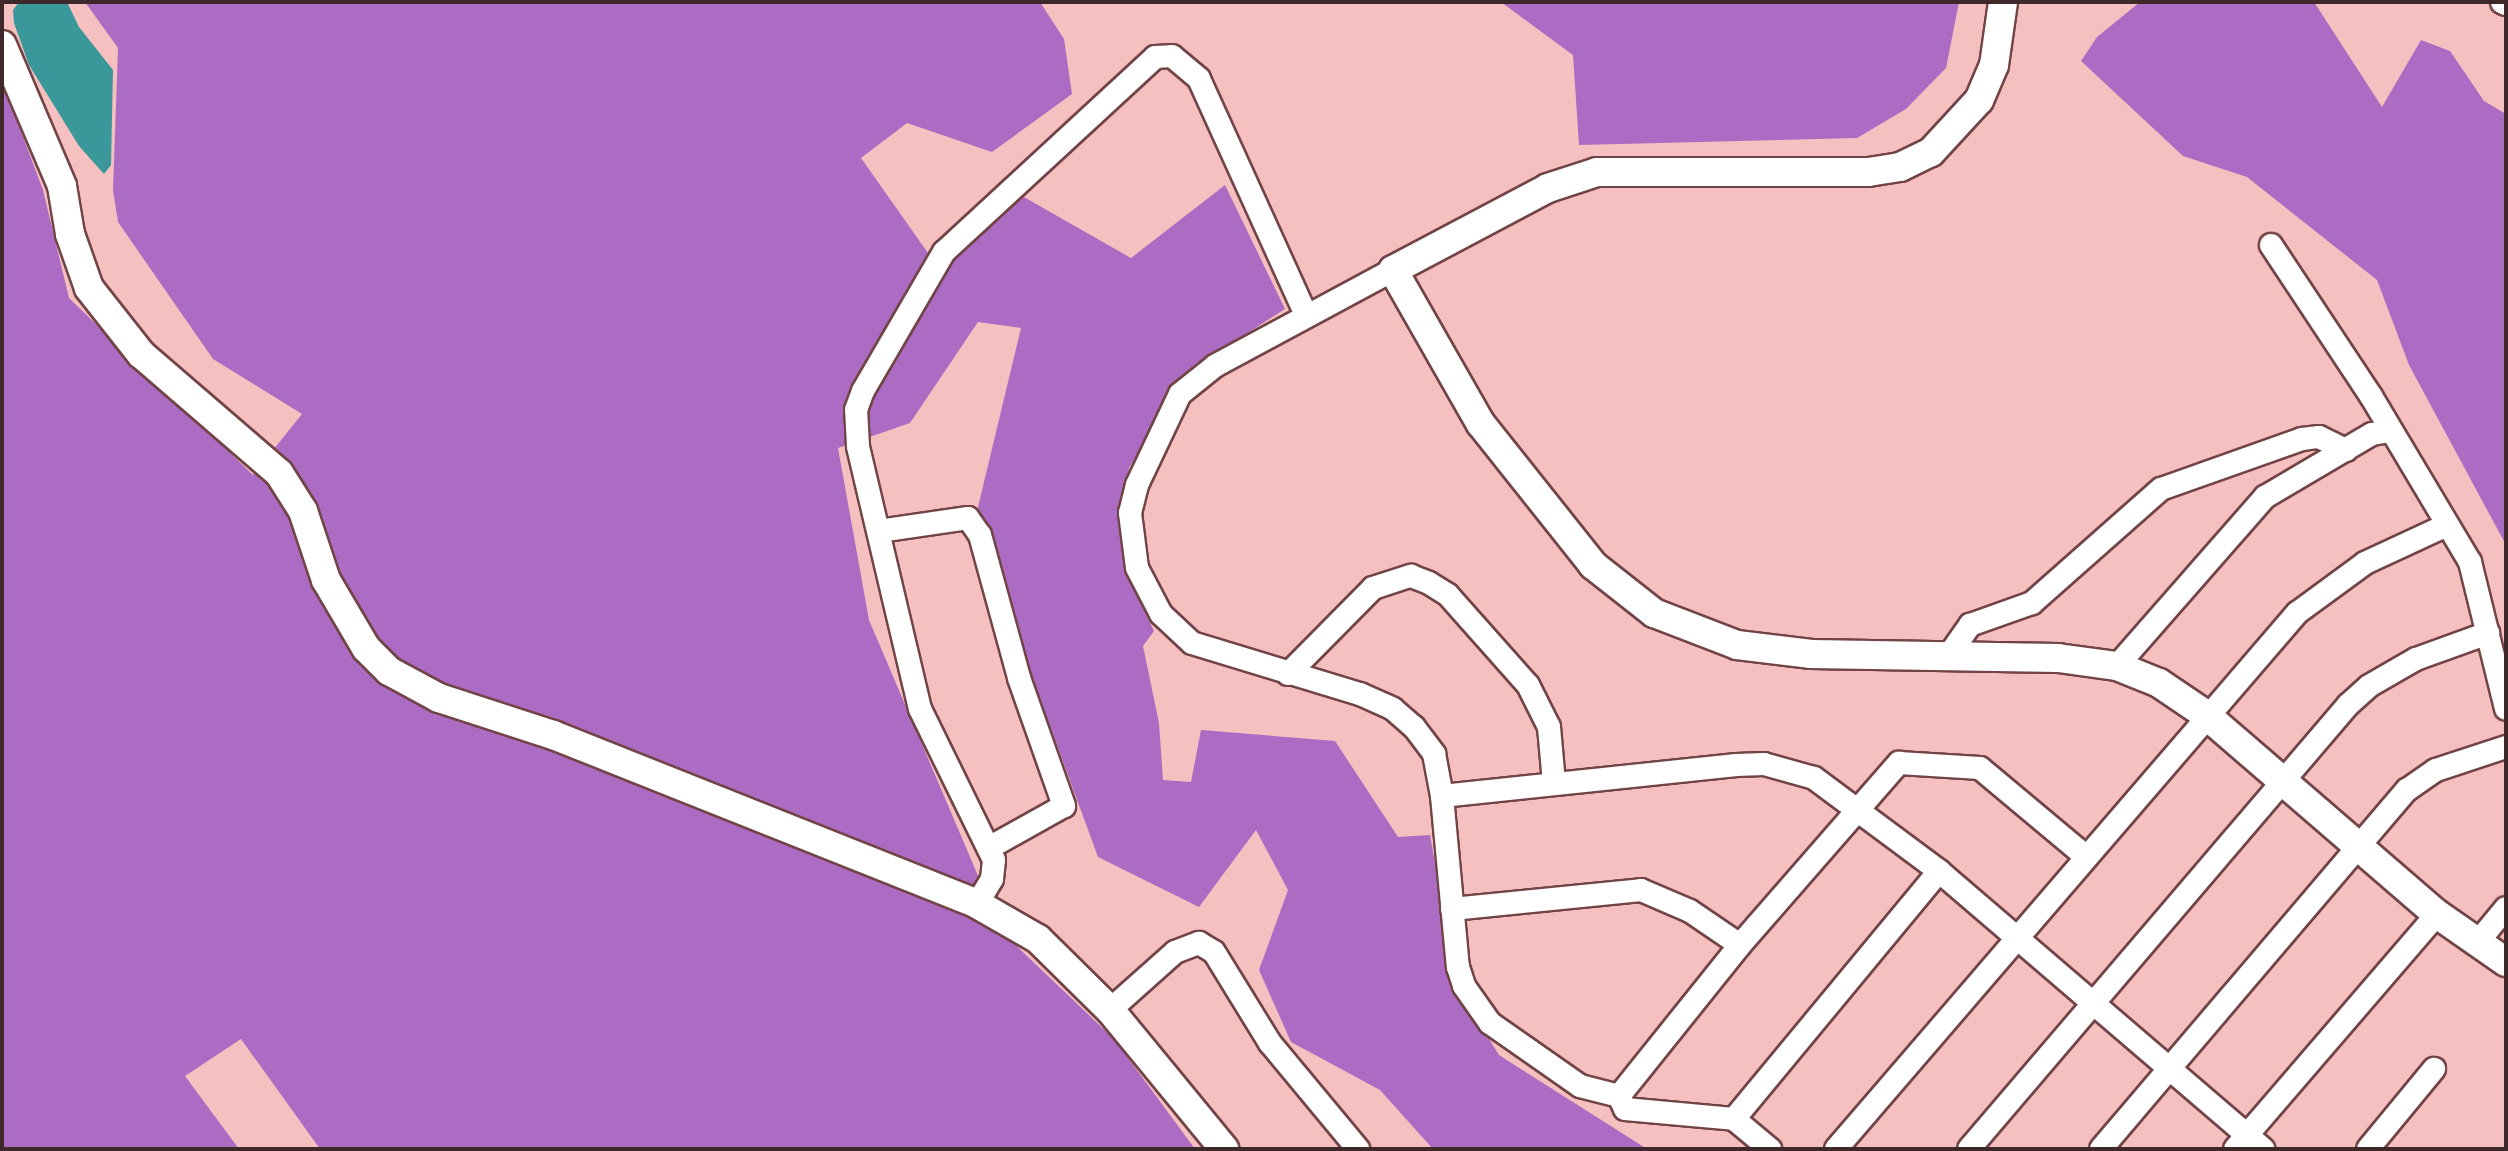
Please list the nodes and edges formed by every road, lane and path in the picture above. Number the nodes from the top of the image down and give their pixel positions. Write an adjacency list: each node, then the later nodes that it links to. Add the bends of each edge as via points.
1 (2003, 2): 4 (street, via 1994,65 1979,100 1931,152 1900,167 1868,172 1597,172 1548,188)
2 (2, 45): 25 (street, via 62,186 70,234 89,288 141,354 279,473 303,511 326,580 366,648 389,671 439,698 553,735)
3 (2271, 245): 6 (street)
4 (1393, 270): 5 (street); 11 (street, via 1481,424 1593,565 1623,592 1654,613 1737,645 1811,654)
5 (1306, 315): 9 (street, via 1199,79 1172,56 1155,57 965,230 927,277 856,410 858,446); 13 (street, via 1215,366 1180,394 1137,485 1130,513 1137,568 1175,632 1218,654)
6 (2389, 431): 7 (street); 8 (street)
7 (2346, 450): 11 (street, via 2319,437 2302,439 2161,489 2032,603 1970,625); 12 (street, via 2265,497)
8 (2445, 526): 10 (street, via 2470,562); 15 (street, via 2365,563 2319,592)
9 (879, 531): 22 (street, via 920,709); 22 (street, via 968,518 980,535 1019,678 1064,806)
10 (2488, 633): 14 (street); 17 (street, via 2416,659 2369,686)
11 (1949, 655): 12 (street, via 2058,658)
12 (2117, 666): 15 (street, via 2159,683)
13 (1288, 674): 18 (street, via 1373,588 1411,576 1429,583 1448,595 1528,685 1549,727); 19 (street, via 1393,709 1434,754)
14 (2506, 709)
15 (2205, 714): 17 (street); 23 (street)
16 (2506, 747): 21 (street, via 2436,770 2407,790)
17 (2282, 781): 21 (street); 33 (street)
18 (1554, 783): 19 (street); 20 (street, via 1764,764 1814,778)
19 (1442, 796): 27 (street)
20 (1859, 809): 23 (street, via 1899,763 1980,768); 24 (street); 31 (street)
21 (2358, 845): 28 (street); 35 (street)
22 (989, 848): 25 (street, via 992,879)
23 (2084, 855): 29 (street)
24 (1939, 871): 29 (street); 38 (street)
25 (977, 904): 34 (street, via 1038,939)
26 (2506, 908): 30 (street)
27 (1452, 909): 31 (street, via 1641,890 1690,911); 37 (street, via 1464,986 1490,1023 1580,1086)
28 (2437, 914): 30 (street); 39 (street)
29 (2015, 936): 33 (street); 43 (street)
30 (2477, 943): 32 (street)
31 (1740, 945): 37 (street)
32 (2506, 962)
33 (2092, 1004): 35 (street); 44 (street)
34 (1110, 1010): 40 (street); 41 (street, via 1175,952 1199,943 1214,952 1270,1043)
35 (2170, 1069): 39 (street); 45 (street)
36 (2434, 1069): 46 (street)
37 (1619, 1096): 38 (street, via 1625,1109)
38 (1734, 1119): 42 (street)
39 (2249, 1144)
40 (1224, 1149)
41 (1358, 1149)
42 (1770, 1149)
43 (1836, 1149)
44 (1969, 1149)
45 (2101, 1149)
46 (2368, 1149)

